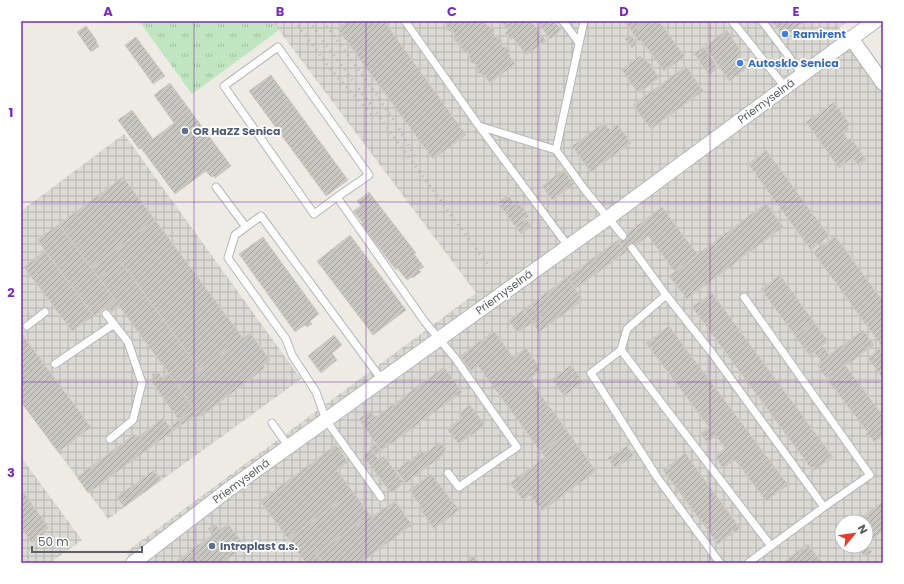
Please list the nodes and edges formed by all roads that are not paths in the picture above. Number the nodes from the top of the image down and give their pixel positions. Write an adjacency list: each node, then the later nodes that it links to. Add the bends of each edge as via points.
1 (405, 21): 12 (lane)
2 (563, 21): 8 (lane)
3 (584, 21): 8 (lane)
4 (732, 21): 11 (lane)
5 (762, 21): 9 (lane)
6 (871, 22): 7 (street, Priemyselná)
7 (851, 38): 9 (street, Priemyselná); 10 (street)
8 (579, 43): 13 (lane)
9 (802, 74): 11 (street, Priemyselná)
10 (883, 84)
11 (785, 87): 16 (street, Priemyselná)
12 (479, 126): 13 (lane); 19 (lane)
13 (556, 150): 16 (lane)
14 (216, 187): 17 (lane)
15 (337, 197): 15 (lane, via 314,214 224,86 278,47 369,175); 27 (lane)
16 (608, 218): 18 (lane); 19 (street, Priemyselná)
17 (246, 227): 30 (lane, via 261,216); 31 (lane, via 234,235 228,258 286,339 292,355 316,392)
18 (623, 236)
19 (568, 246): 27 (street, Priemyselná)
20 (632, 248): 21 (lane)
21 (666, 295): 28 (lane, via 626,329); 37 (lane, via 712,353)
22 (744, 297): 37 (lane, via 870,475)
23 (45, 312): 26 (lane)
24 (106, 314): 25 (lane)
25 (114, 324): 29 (lane); 33 (lane, via 128,342 142,382 133,420)
26 (27, 326)
27 (439, 339): 30 (street, Priemyselná); 35 (lane, via 517,447 459,487)
28 (621, 350): 38 (lane); 40 (lane, via 591,373 657,477)
29 (56, 364)
30 (382, 380): 31 (street, Priemyselná)
31 (326, 420): 34 (street, Priemyselná); 36 (lane)
32 (272, 423): 34 (lane)
33 (110, 439)
34 (289, 447): 39 (street, Priemyselná)
35 (448, 473)
36 (381, 497)
37 (824, 507): 38 (lane)
38 (771, 546): 41 (lane)
39 (133, 563)
40 (720, 563)
41 (748, 563)

